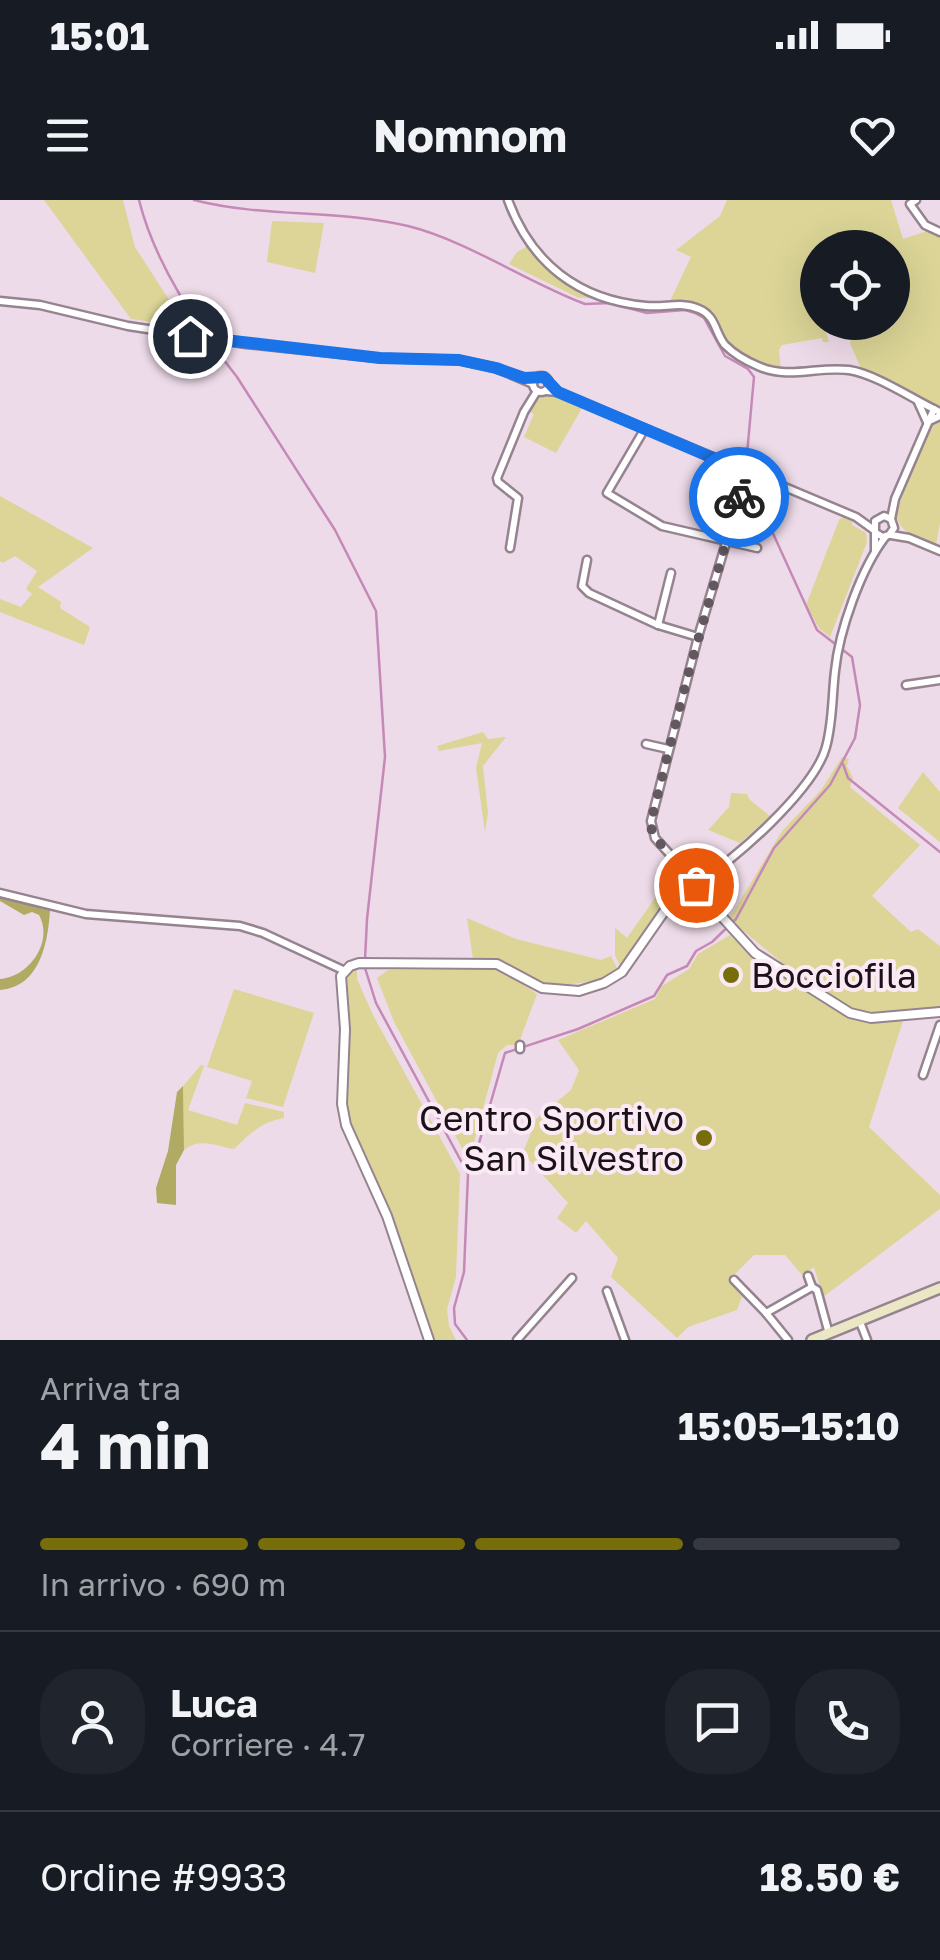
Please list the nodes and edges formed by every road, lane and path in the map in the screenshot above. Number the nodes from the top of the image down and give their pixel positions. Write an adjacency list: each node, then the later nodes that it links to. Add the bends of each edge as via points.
1 (508, 200): 6 (street, via 528,243 572,283 644,306 698,308 730,349 774,372 846,370)
2 (911, 201): 3 (street, via 925,225)
3 (940, 232)
4 (0, 301): 5 (street, via 246,344 459,360)
5 (540, 386): 9 (street); 19 (street, via 498,478 518,498)
6 (917, 400): 7 (street); 8 (street)
7 (938, 412): 8 (street)
8 (928, 422): 11 (street)
9 (644, 430): 10 (street); 18 (street, via 608,493 662,526)
10 (746, 472): 12 (street); 18 (street)
11 (895, 500): 13 (street); 14 (street)
12 (856, 517): 13 (street); 15 (street)
13 (879, 517): 14 (street); 15 (street)
14 (893, 522): 16 (street); 17 (street)
15 (875, 532): 16 (street); 22 (street)
16 (888, 536): 17 (street); 22 (street)
17 (909, 538): 21 (street)
18 (725, 542): 20 (street); 26 (street)
19 (510, 548)
20 (757, 548)
21 (940, 551)
22 (874, 552): 31 (street, via 840,645 818,768)
23 (588, 560): 25 (street, via 582,586 588,592)
24 (671, 573): 25 (street)
25 (658, 625): 26 (street)
26 (698, 637): 30 (street)
27 (940, 680): 28 (street)
28 (906, 685)
29 (646, 744): 30 (street)
30 (668, 748): 31 (street, via 650,829)
31 (694, 890): 33 (street); 33 (street); 34 (street); 35 (street)
32 (0, 893): 36 (street, via 86,914 240,926)
33 (692, 906): 34 (street); 35 (street)
34 (664, 913): 36 (street, via 622,972 579,990 542,988 497,964 359,963)
35 (727, 924): 37 (street, via 755,954 858,1016)
36 (345, 971): 49 (street, via 340,985 346,1125 387,1216)
37 (940, 1012)
38 (940, 1025): 39 (street)
39 (924, 1074)
40 (808, 1276): 43 (street)
41 (572, 1278): 50 (street)
42 (734, 1280): 46 (street)
43 (812, 1287): 46 (street); 48 (street)
44 (940, 1288): 47 (main road)
45 (606, 1291): 51 (street)
46 (766, 1313): 52 (street)
47 (860, 1322): 48 (main road); 54 (street)
48 (829, 1334): 53 (main road)
49 (429, 1340)
50 (517, 1340)
51 (626, 1340)
52 (788, 1340)
53 (812, 1340)
54 (868, 1340)

